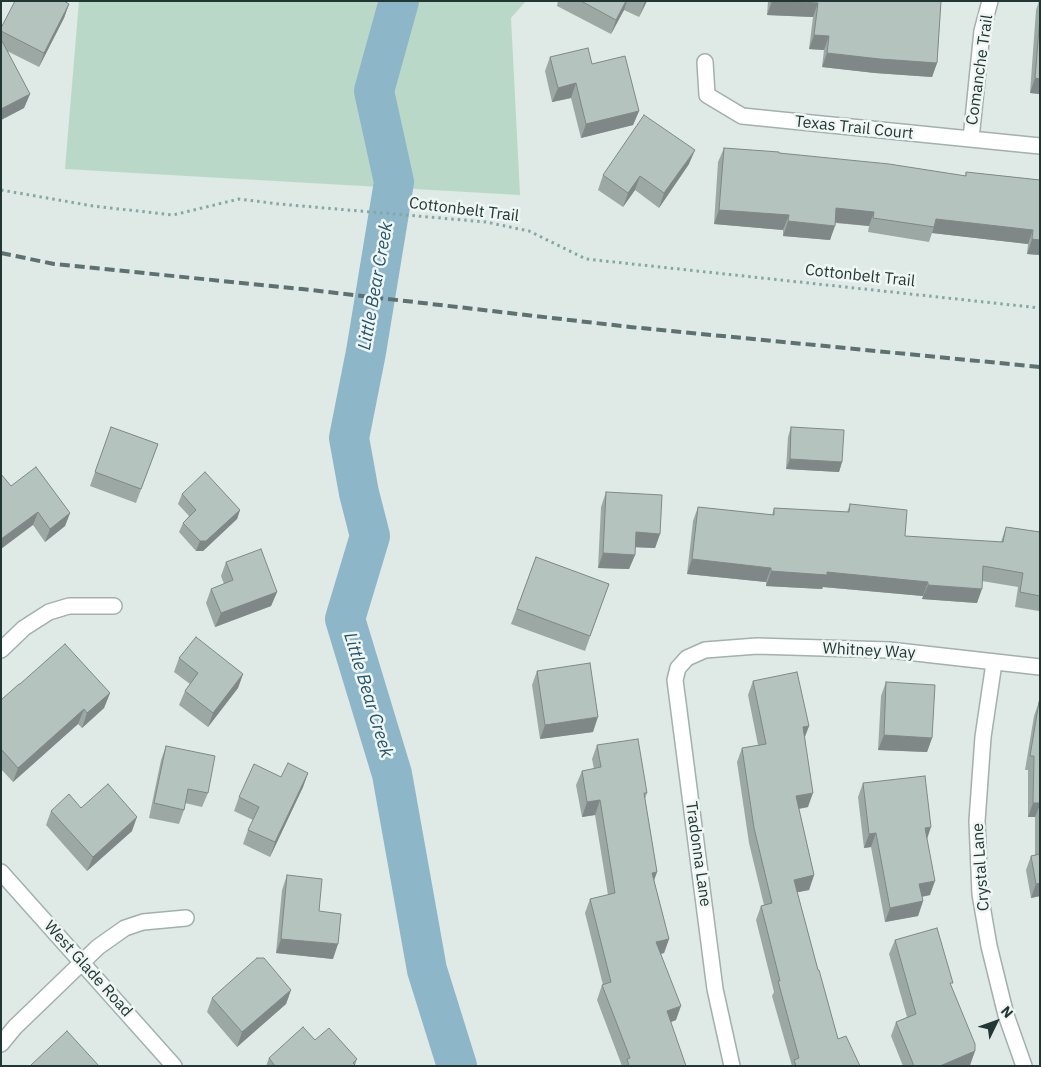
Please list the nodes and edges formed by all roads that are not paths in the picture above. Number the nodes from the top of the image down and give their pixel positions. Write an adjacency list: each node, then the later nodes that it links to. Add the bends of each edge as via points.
1 (990, 1): 3 (street, Comanche Trail, via 982,31)
2 (705, 62): 3 (street, Texas Trail Court, via 707,95 742,116)
3 (971, 139): 4 (street, Texas Trail Court)
4 (1040, 146)
5 (114, 606): 6 (street, via 68,606 49,612 24,628)
6 (1, 650)
7 (699, 653): 8 (street, Whitney Way, via 757,646 879,650); 15 (street, Tradonna Lane, via 687,658 678,668 675,680 715,989)
8 (994, 663): 9 (street, Whitney Way); 16 (street, Crystal Lane, via 983,737 977,821 980,894 1006,1015)
9 (1040, 668)
10 (1, 872): 12 (street, West Glade Road)
11 (186, 918): 12 (street, via 143,922 125,928)
12 (82, 963): 13 (street); 14 (street, West Glade Road)
13 (1, 1044)
14 (174, 1066)
15 (732, 1066)
16 (1024, 1066)

